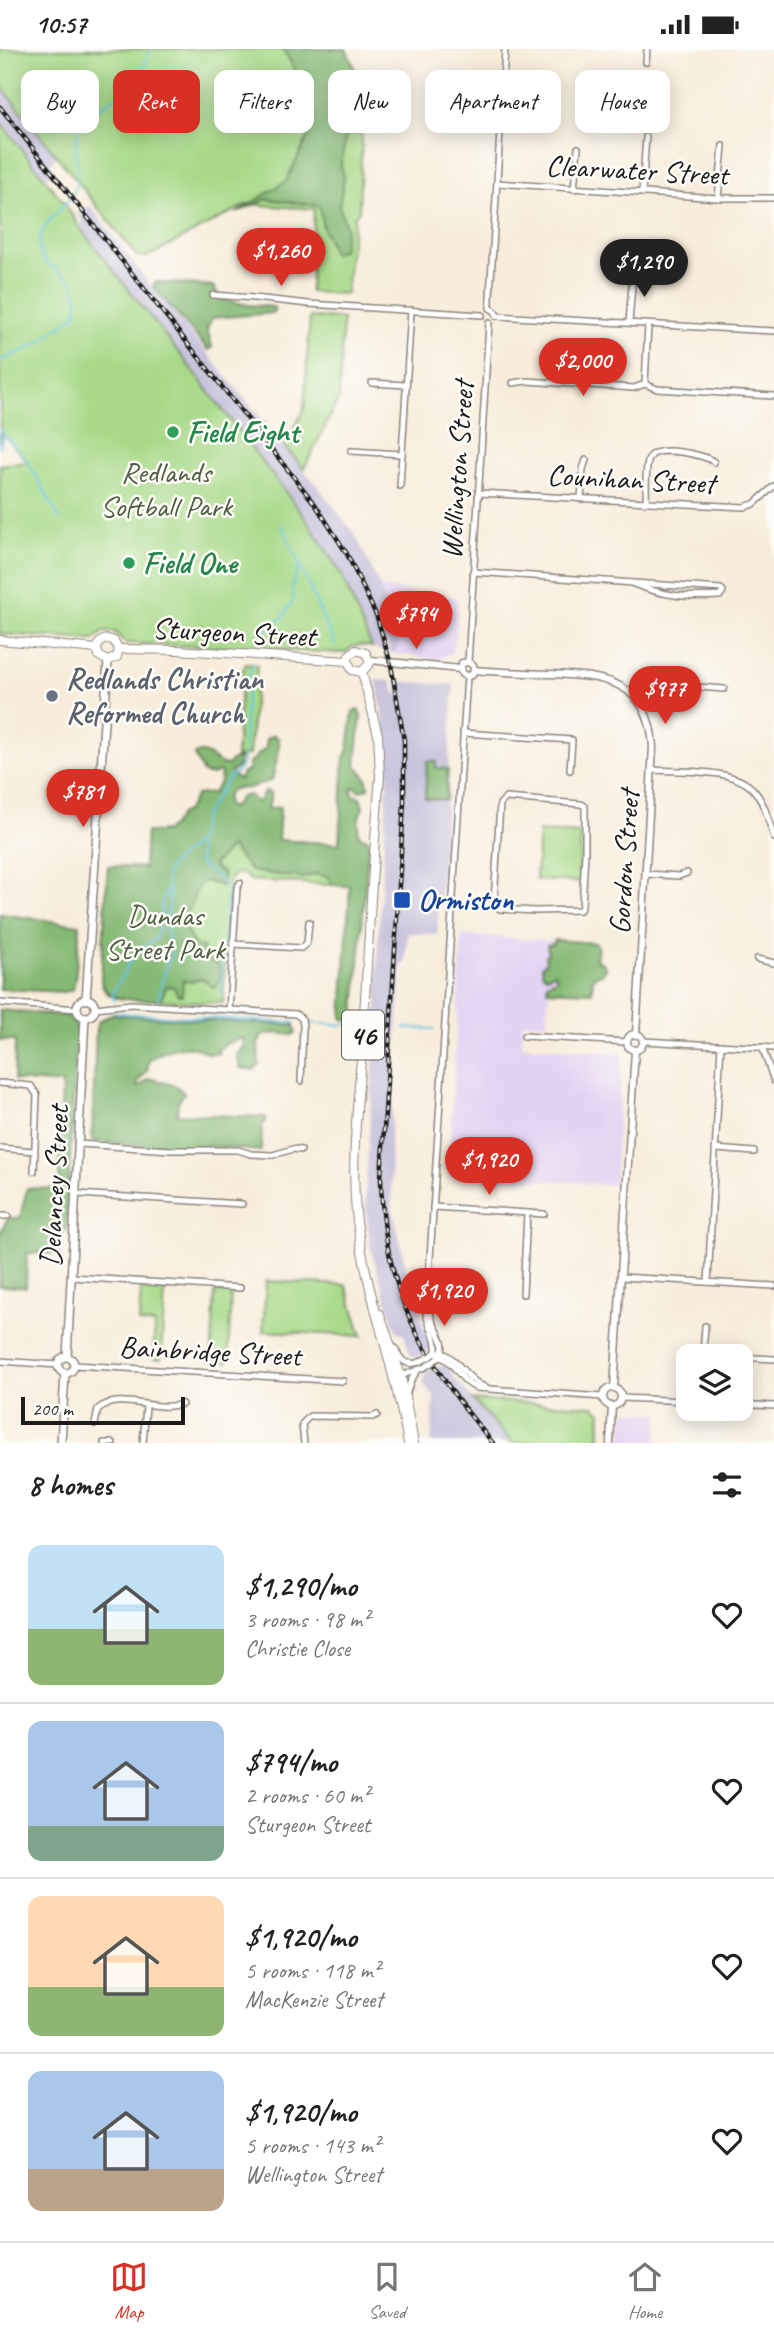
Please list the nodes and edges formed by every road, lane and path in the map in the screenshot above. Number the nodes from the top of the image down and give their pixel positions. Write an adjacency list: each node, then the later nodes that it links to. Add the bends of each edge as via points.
1 (505, 49): 7 (street)
2 (647, 49): 3 (street)
3 (646, 62)
4 (646, 137): 9 (street)
5 (723, 146): 10 (street)
6 (578, 148): 8 (street)
7 (497, 183): 8 (street, Clearwater Street); 14 (street)
8 (574, 189): 9 (street, Clearwater Street)
9 (642, 193): 10 (street, Clearwater Street)
10 (718, 198): 11 (street, Clearwater Street)
11 (774, 198)
12 (632, 272): 19 (street)
13 (213, 295): 15 (street)
14 (490, 308): 16 (street); 17 (street)
15 (411, 310): 16 (street); 25 (street)
16 (482, 315): 18 (street)
17 (497, 316): 18 (street); 19 (street)
18 (489, 323): 33 (street, Wellington Street)
19 (629, 323): 20 (street)
20 (648, 325): 21 (street); 24 (street)
21 (774, 331)
22 (372, 383): 25 (street)
23 (513, 383): 24 (street, via 634,388)
24 (645, 384): 26 (street, via 657,389)
25 (407, 385): 28 (street)
26 (774, 396)
27 (351, 451): 28 (street)
28 (402, 454): 31 (street)
29 (586, 460): 34 (street)
30 (714, 462): 35 (street, via 697,454 653,454 648,460)
31 (400, 486)
32 (774, 486): 35 (street, Counihan Street, via 744,507)
33 (478, 493): 34 (street, Counihan Street); 36 (street, Wellington Street)
34 (581, 499): 35 (street, Counihan Street)
35 (646, 502)
36 (473, 572): 37 (street); 44 (street, Wellington Street)
37 (631, 583): 37 (street, via 721,589 722,594 696,598 657,593)
38 (0, 640): 39 (main road)
39 (97, 649): 40 (main road, via 107,639); 42 (main road)
40 (119, 649): 42 (main road, via 117,657); 43 (main road, Sturgeon Street)
41 (370, 660): 43 (main road, Sturgeon Street, via 358,650); 45 (street, Sturgeon Street); 47 (main road)
42 (108, 661): 63 (main road)
43 (348, 661): 47 (main road, Sturgeon Street, via 352,670)
44 (468, 662): 45 (street); 46 (street)
45 (460, 669): 48 (street)
46 (474, 670): 48 (street); 50 (street, via 595,677 615,682)
47 (362, 672): 99 (main road, 46, via 378,735 380,776 355,1149 357,1218)
48 (467, 676): 51 (street)
49 (724, 689): 50 (street, via 659,684)
50 (635, 696): 53 (street, Gordon Street, via 652,729)
51 (463, 733): 52 (street, via 572,740); 89 (street)
52 (570, 770)
53 (652, 770): 55 (street, via 727,775 742,781 764,804); 57 (street, Gordon Street)
54 (502, 800): 54 (street, via 585,806 580,910 496,907)
55 (774, 838)
56 (687, 873): 57 (street)
57 (646, 874): 69 (street, Gordon Street)
58 (240, 883): 60 (street)
59 (309, 922): 60 (street, via 307,943 301,948)
60 (233, 944): 67 (street)
61 (757, 959): 62 (street)
62 (774, 963)
63 (86, 1000): 65 (main road); 66 (main road)
64 (0, 1003): 66 (street)
65 (95, 1008): 67 (street, via 131,1004); 68 (main road)
66 (78, 1009): 68 (main road)
67 (229, 1010): 77 (street, via 299,1016 303,1026)
68 (85, 1017): 80 (main road, Delancey Street)
69 (636, 1034): 71 (street); 72 (street)
70 (524, 1036): 72 (street)
71 (643, 1041): 73 (street); 76 (street)
72 (627, 1042): 76 (street)
73 (722, 1045): 74 (street); 82 (street)
74 (762, 1047): 75 (street); 78 (street)
75 (774, 1048)
76 (635, 1050): 95 (street)
77 (301, 1081)
78 (774, 1081)
79 (0, 1083): 83 (street, via 31,1086 36,1091)
80 (79, 1144): 84 (street, via 273,1155); 87 (main road, Delancey Street)
81 (0, 1148): 83 (street)
82 (716, 1149): 85 (street); 96 (street)
83 (33, 1150): 86 (street)
84 (302, 1150)
85 (754, 1152)
86 (33, 1171)
87 (77, 1194): 88 (street); 94 (main road, Delancey Street)
88 (242, 1203)
89 (433, 1207): 90 (street); 104 (street, via 428,1290 432,1319 444,1343)
90 (527, 1213): 91 (street); 100 (street)
91 (544, 1214)
92 (0, 1216): 93 (street)
93 (8, 1216)
94 (72, 1277): 98 (street); 105 (main road, Delancey Street)
95 (621, 1277): 96 (street); 116 (street)
96 (708, 1282): 97 (street)
97 (774, 1286)
98 (240, 1288)
99 (371, 1293): 101 (main road, 46); 114 (main road, 46)
100 (523, 1294)
101 (380, 1313): 109 (street, via 401,1360); 114 (main road, 46)
102 (705, 1326): 103 (street)
103 (704, 1344)
104 (437, 1356): 109 (street, bridge); 118 (street, via 453,1358 472,1380 494,1390)
105 (67, 1357): 110 (main road); 111 (main road)
106 (753, 1358): 107 (street)
107 (774, 1359)
108 (0, 1361): 110 (street)
109 (422, 1363): 112 (street); 114 (street)
110 (58, 1365): 113 (main road)
111 (74, 1365): 113 (main road); 115 (street, Bainbridge Street)
112 (418, 1370): 114 (street); 117 (street)
113 (65, 1373): 128 (main road)
114 (399, 1375): 117 (main road, 46); 133 (main road, 46)
115 (343, 1381)
116 (614, 1388): 118 (street, via 606,1390); 119 (street)
117 (406, 1395): 134 (main road, 46)
118 (603, 1397): 124 (street)
119 (622, 1398): 120 (street); 124 (street)
120 (676, 1400)
121 (182, 1404): 123 (street)
122 (753, 1405): 125 (street)
123 (146, 1406): 127 (street, via 109,1402 98,1409); 131 (street)
124 (612, 1406): 135 (street)
125 (774, 1406)
126 (377, 1415): 132 (street, via 310,1416 302,1423)
127 (94, 1424)
128 (61, 1443)
129 (104, 1443): 130 (street)
130 (113, 1443)
131 (143, 1443)
132 (304, 1443)
133 (408, 1443)
134 (414, 1443)
135 (610, 1443)

